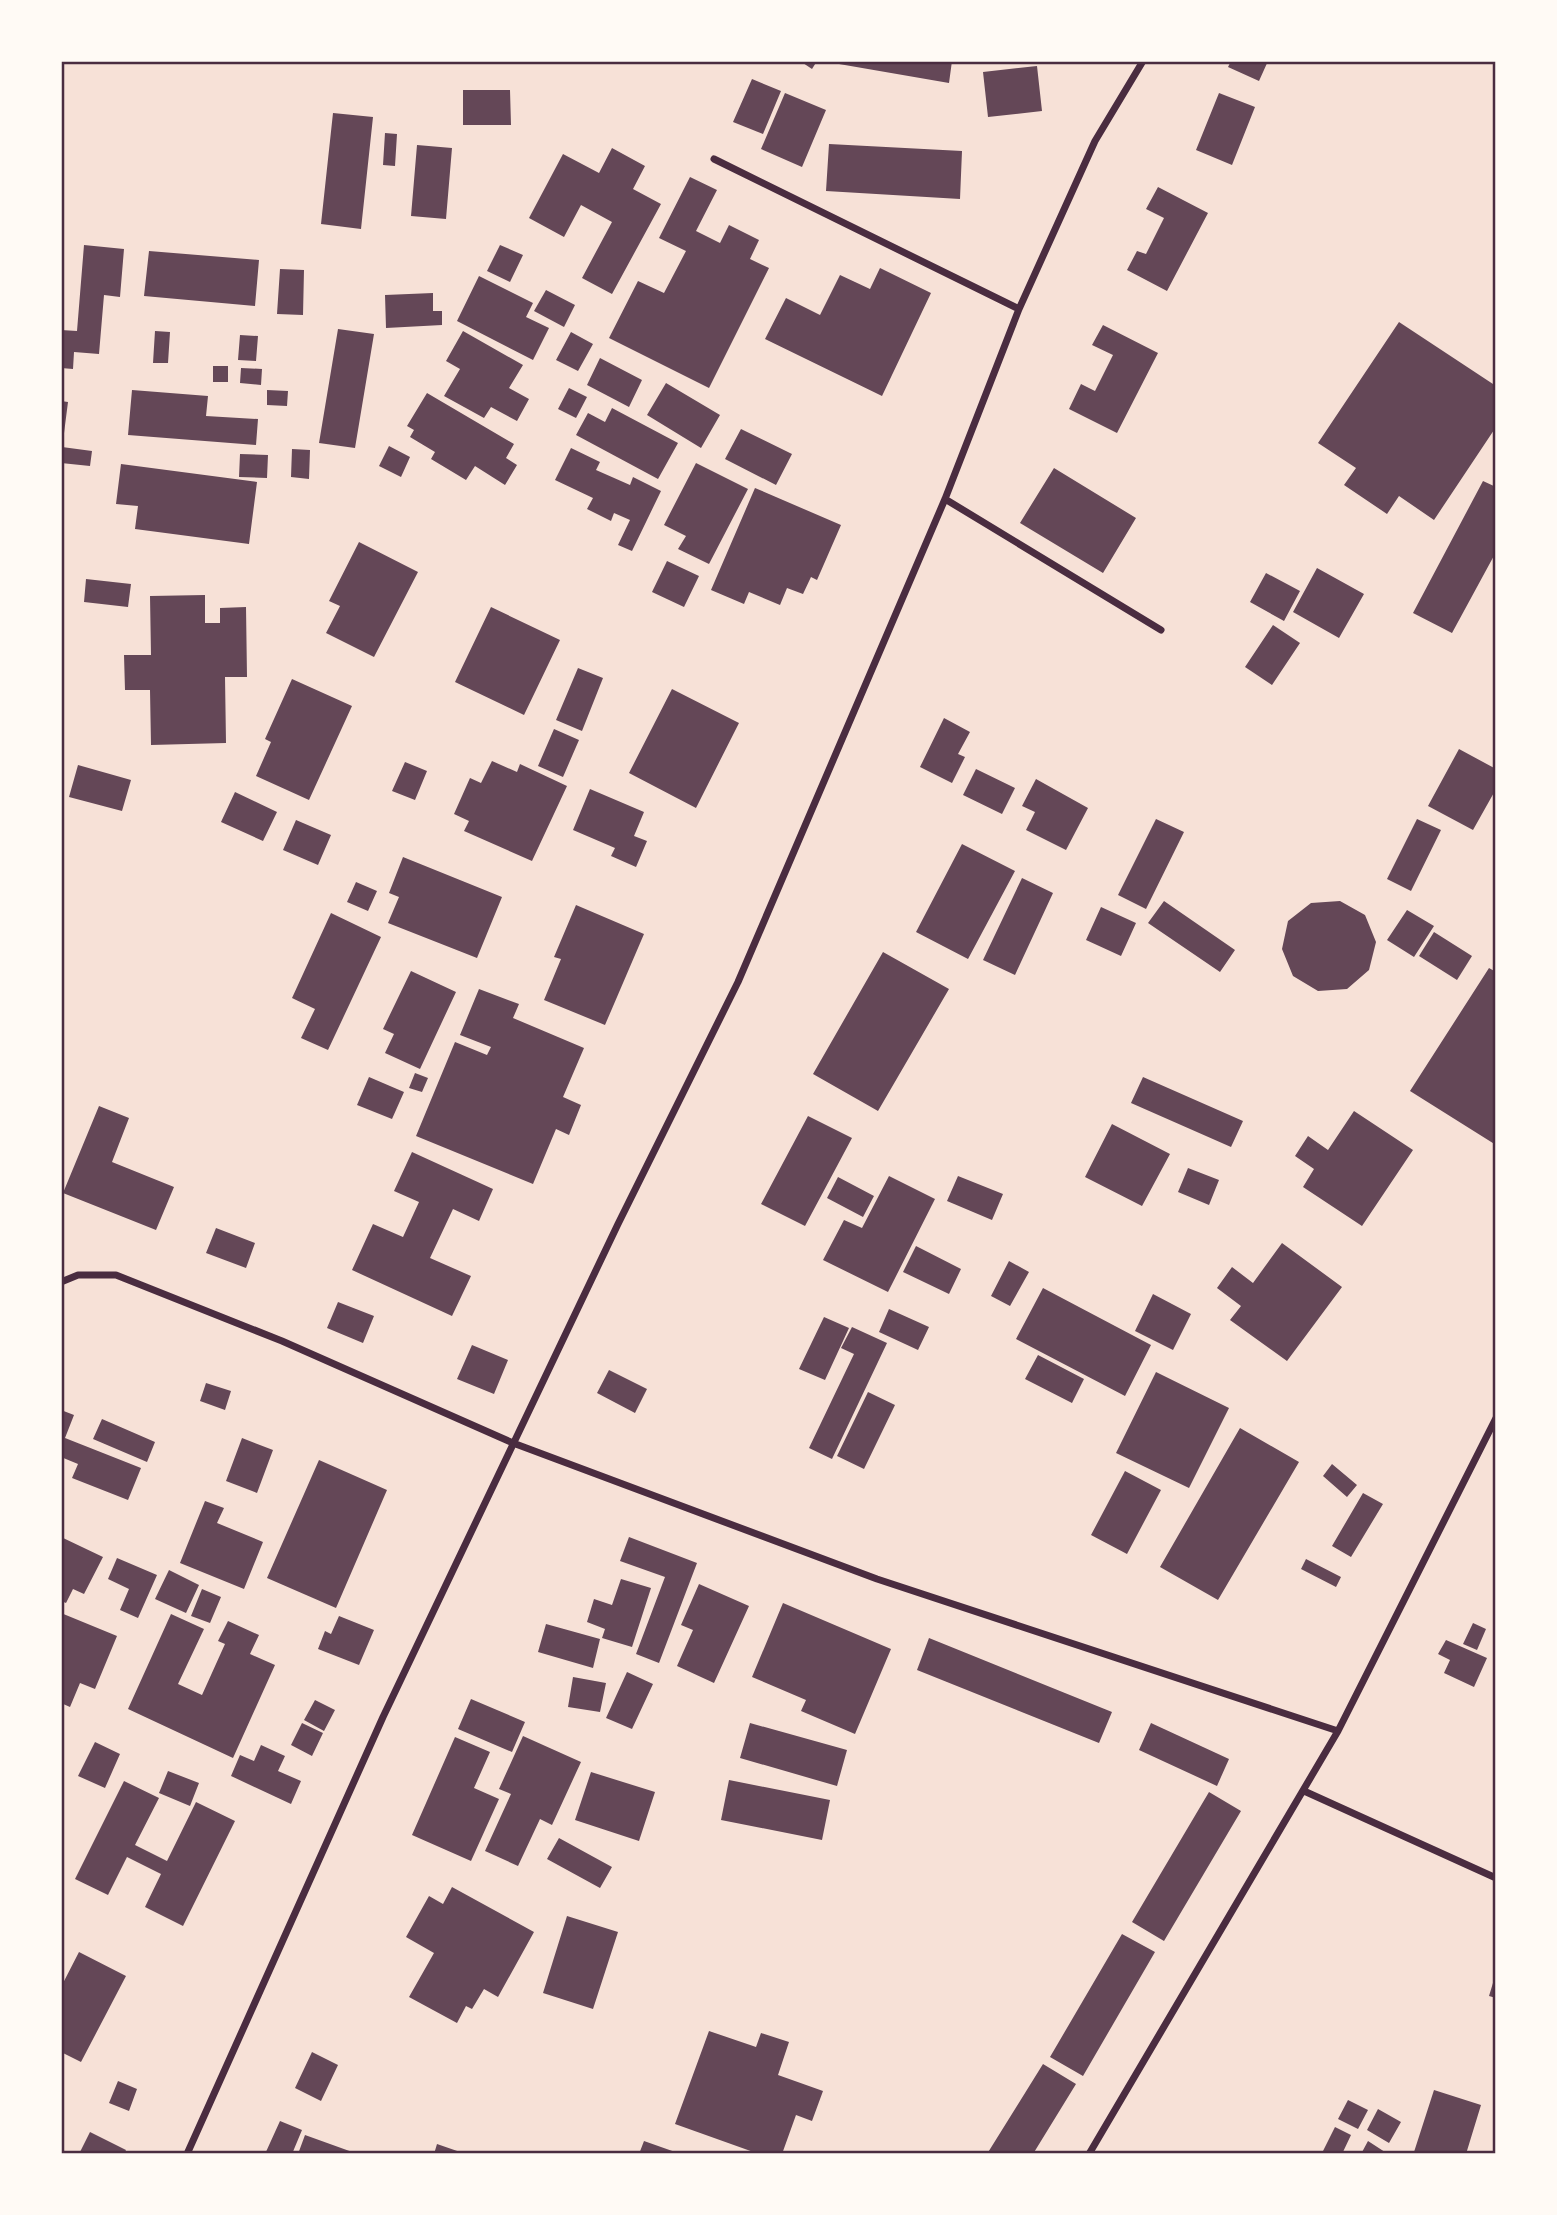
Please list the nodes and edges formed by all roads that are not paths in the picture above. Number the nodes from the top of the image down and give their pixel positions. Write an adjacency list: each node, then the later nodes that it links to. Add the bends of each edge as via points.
1 (1143, 61): 3 (street, via 1096,141)
2 (714, 159): 3 (street)
3 (1019, 309): 4 (street)
4 (945, 499): 5 (street); 8 (street, via 738,982)
5 (1161, 630)
6 (61, 1282): 8 (street, via 78,1275 116,1275 282,1341)
7 (1496, 1418): 9 (street)
8 (513, 1443): 9 (street, via 877,1579); 12 (street, via 383,1717)
9 (1338, 1731): 10 (street)
10 (1304, 1791): 11 (street); 13 (street)
11 (1496, 1878)
12 (187, 2154)
13 (1088, 2154)

